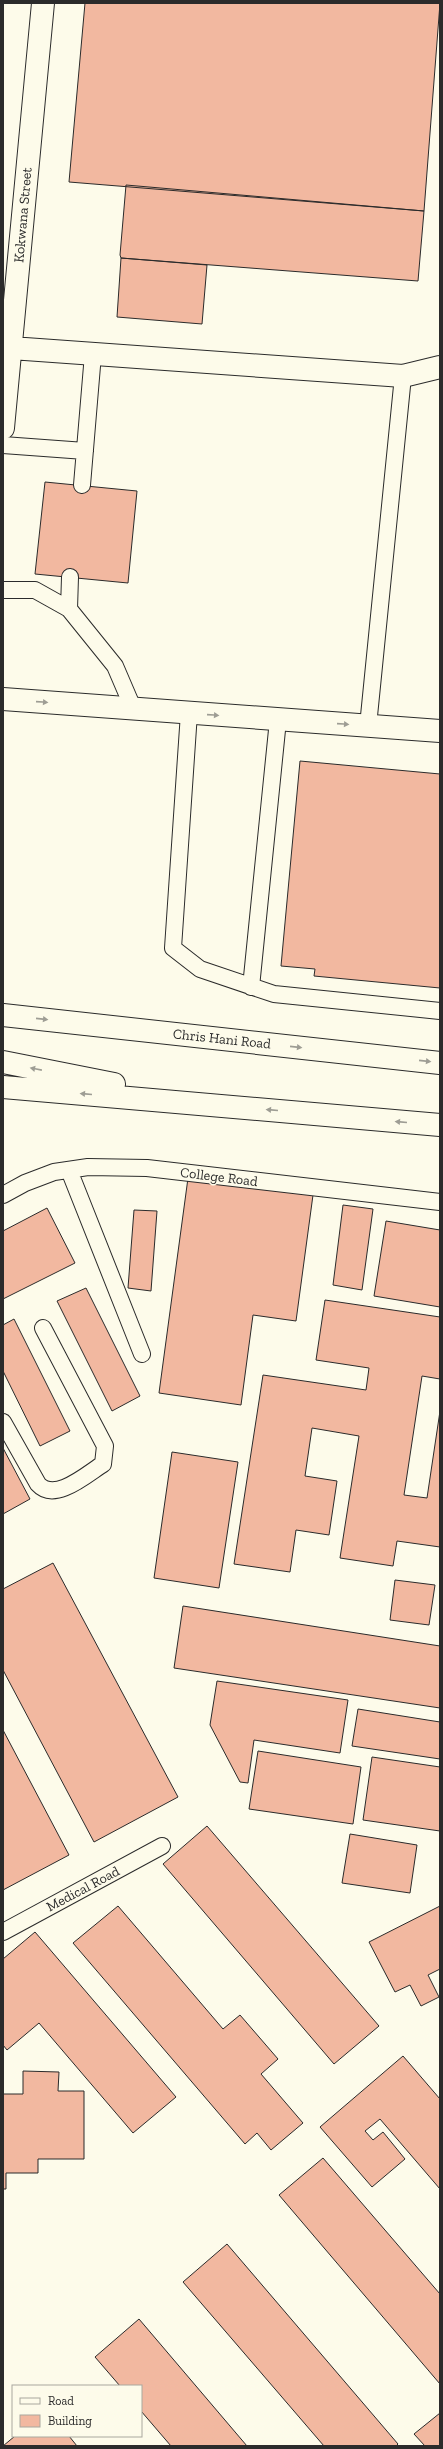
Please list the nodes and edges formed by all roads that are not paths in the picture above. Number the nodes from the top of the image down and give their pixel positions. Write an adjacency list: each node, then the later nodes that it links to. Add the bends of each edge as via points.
1 (43, 3): 2 (street, Kokwana Street)
2 (11, 348): 3 (street); 6 (street, Kokwana Street)
3 (94, 354): 5 (street); 8 (lane)
4 (440, 367): 5 (street)
5 (403, 376): 17 (lane)
6 (3, 427)
7 (3, 445): 8 (lane)
8 (85, 451): 9 (lane)
9 (82, 485)
10 (70, 577): 12 (lane)
11 (3, 590): 12 (lane, via 35,590)
12 (69, 609): 14 (lane, via 115,666)
13 (3, 699): 14 (street, one-way to 14)
14 (133, 708): 15 (street)
15 (189, 713): 16 (street, one-way to 16); 19 (lane, via 173,948 200,969)
16 (278, 720): 17 (street, one-way to 17); 19 (lane)
17 (368, 726): 18 (street)
18 (440, 731)
19 (251, 987): 20 (lane, via 274,994)
20 (440, 1011)
21 (3, 1015): 23 (street, Chris Hani Road, one-way to 23)
22 (3, 1062): 25 (street, one-way to 22)
23 (440, 1063)
24 (3, 1087): 25 (street, one-way to 24)
25 (225, 1105): 26 (street, one-way to 25)
26 (440, 1125)
27 (69, 1170): 28 (lane, College Road, via 54,1172 25,1183); 29 (lane, College Road, via 88,1167 147,1168); 31 (lane)
28 (3, 1196)
29 (440, 1202)
30 (43, 1328): 32 (lane, via 105,1446 103,1464 62,1489 47,1490 38,1484)
31 (142, 1354)
32 (3, 1422)
33 (162, 1846): 34 (lane, Medical Road)
34 (3, 1932)

